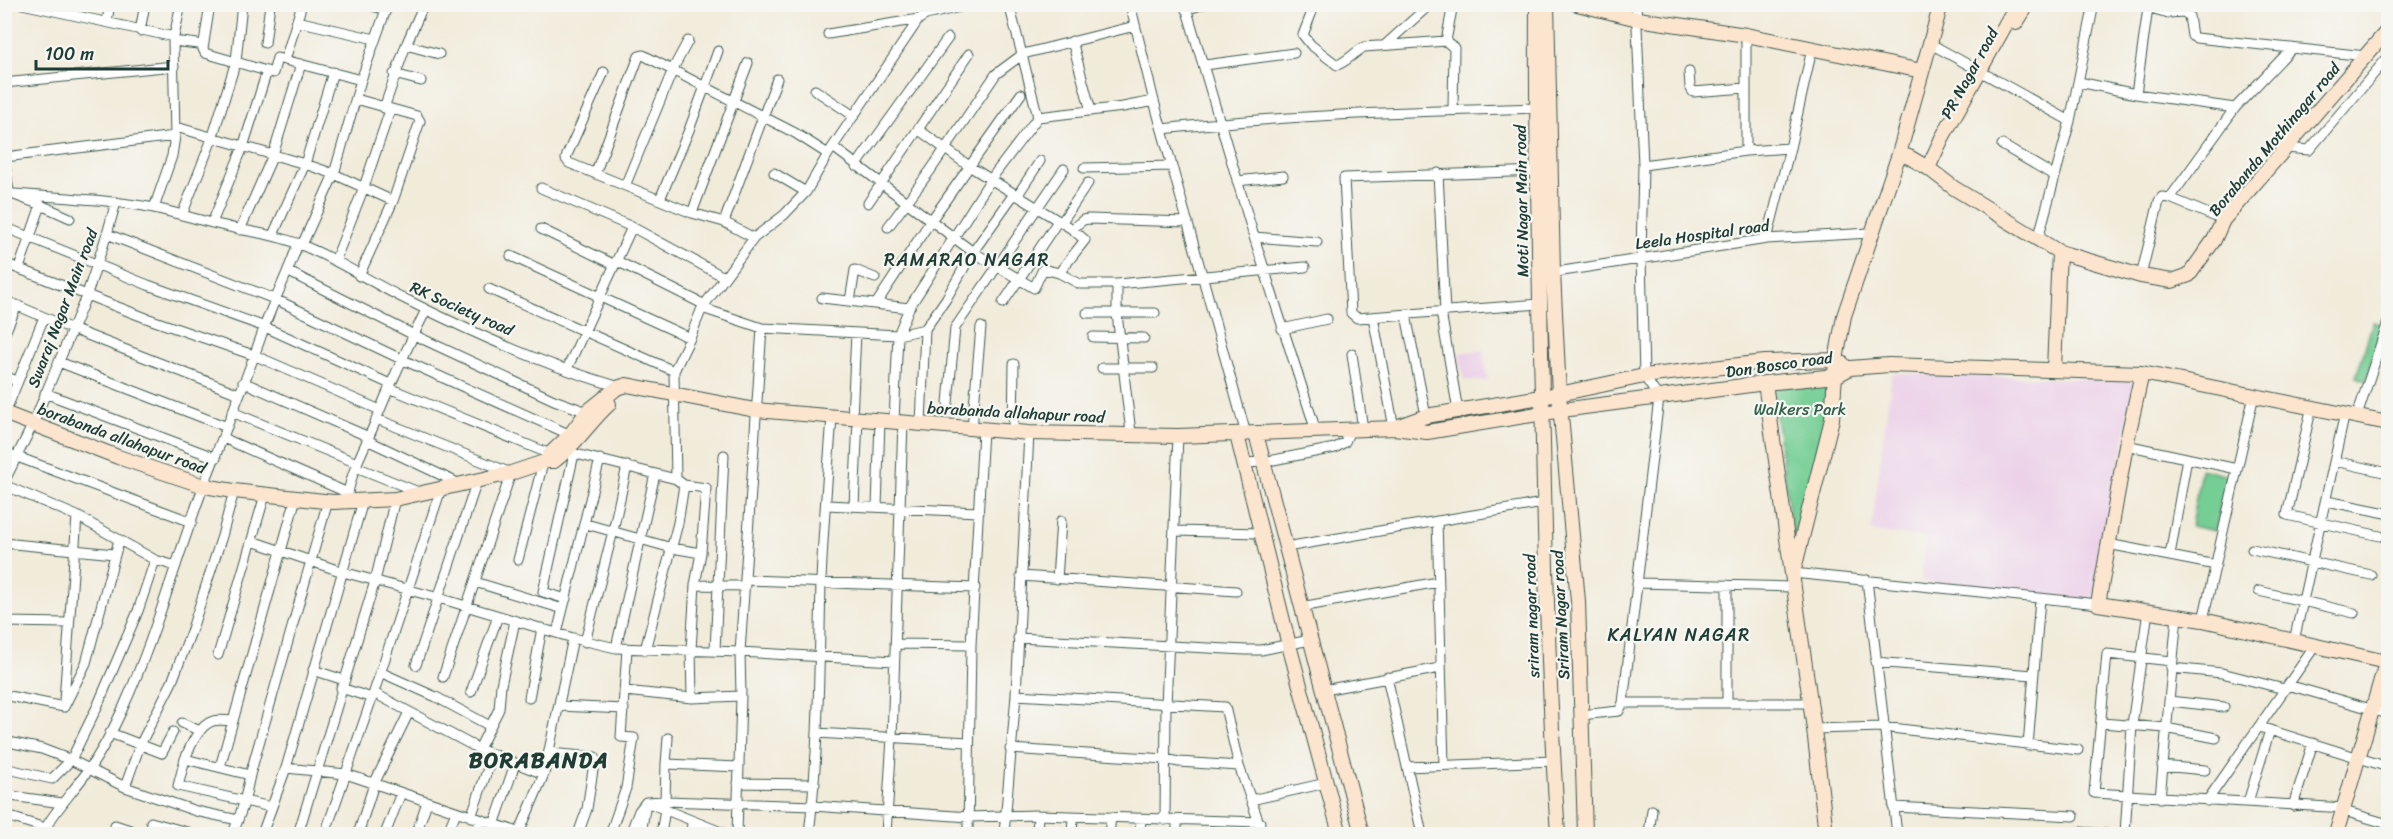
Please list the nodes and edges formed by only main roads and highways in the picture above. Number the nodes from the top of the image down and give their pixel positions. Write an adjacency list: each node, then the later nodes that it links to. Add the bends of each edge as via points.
1 (1536, 4): 10 (main road, Moti Nagar Main road)
2 (1547, 4): 10 (main road, Moti Nagar Main road)
3 (1577, 4): 8 (main road, via 1638,19 1746,35)
4 (1941, 4): 8 (main road)
5 (2017, 4): 9 (main road, PR Nagar road)
6 (2028, 4): 9 (main road, PR Nagar road)
7 (2388, 30): 13 (main road, Borabanda Mothinagar road, via 2223,220 2189,275 2172,281 2141,276)
8 (1922, 71): 11 (main road)
9 (1983, 72): 12 (main road, PR Nagar road)
10 (1543, 108): 14 (main road, Moti Nagar Main road); 14 (main road, Moti Nagar Main road, via 1538,171)
11 (1899, 154): 12 (main road, Borabanda Mothinagar road); 15 (main road, via 1844,316)
12 (1928, 168): 13 (main road, Borabanda Mothinagar road)
13 (2059, 252): 17 (main road)
14 (1546, 273): 22 (main road, Moti Nagar Main road); 23 (main road, Moti Nagar Main road, via 1540,304)
15 (1836, 360): 16 (main road, Don Bosco road); 19 (main road); 22 (main road, Don Bosco road, via 1765,362 1644,376)
16 (1850, 368): 17 (main road, via 1889,365); 19 (main road, Don Bosco road)
17 (2054, 369): 18 (main road)
18 (2142, 373): 27 (main road); 33 (main road, via 2098,604 2203,620)
19 (1836, 376): 20 (main road, Don Bosco road); 32 (main road, via 1832,419)
20 (1765, 382): 24 (main road, Don Bosco road); 32 (main road)
21 (638, 387): 29 (main road, borabanda allahapur road, via 755,410 1029,433); 30 (main road, borabanda allahapur road, via 616,398); 30 (main road, borabanda allahapur road, via 620,387 587,412)
22 (1559, 394): 23 (main road, borabanda allahapur road); 24 (main road, Sriram Nagar road)
23 (1542, 397): 26 (main road, sriram nagar road); 28 (main road, borabanda allahapur road, via 1426,416)
24 (1562, 410): 26 (main road, borabanda allahapur road); 37 (main road, Sriram Nagar road, via 1578,601)
25 (5, 413): 31 (main road, borabanda allahapur road, via 204,486 328,501 395,499 511,473)
26 (1542, 413): 28 (main road, borabanda allahapur road, via 1427,432); 36 (main road, sriram nagar road)
27 (2388, 423)
28 (1394, 428): 29 (main road, borabanda allahapur road)
29 (1247, 434): 34 (main road, via 1244,463); 35 (main road, via 1263,462)
30 (575, 437): 31 (main road, borabanda allahapur road); 31 (main road, borabanda allahapur road, via 571,453 554,461)
31 (547, 459)
32 (1793, 580): 38 (main road)
33 (2387, 659): 39 (main road)
34 (1340, 834)
35 (1362, 834)
36 (1558, 834)
37 (1585, 834)
38 (1826, 834)
39 (2336, 834)

